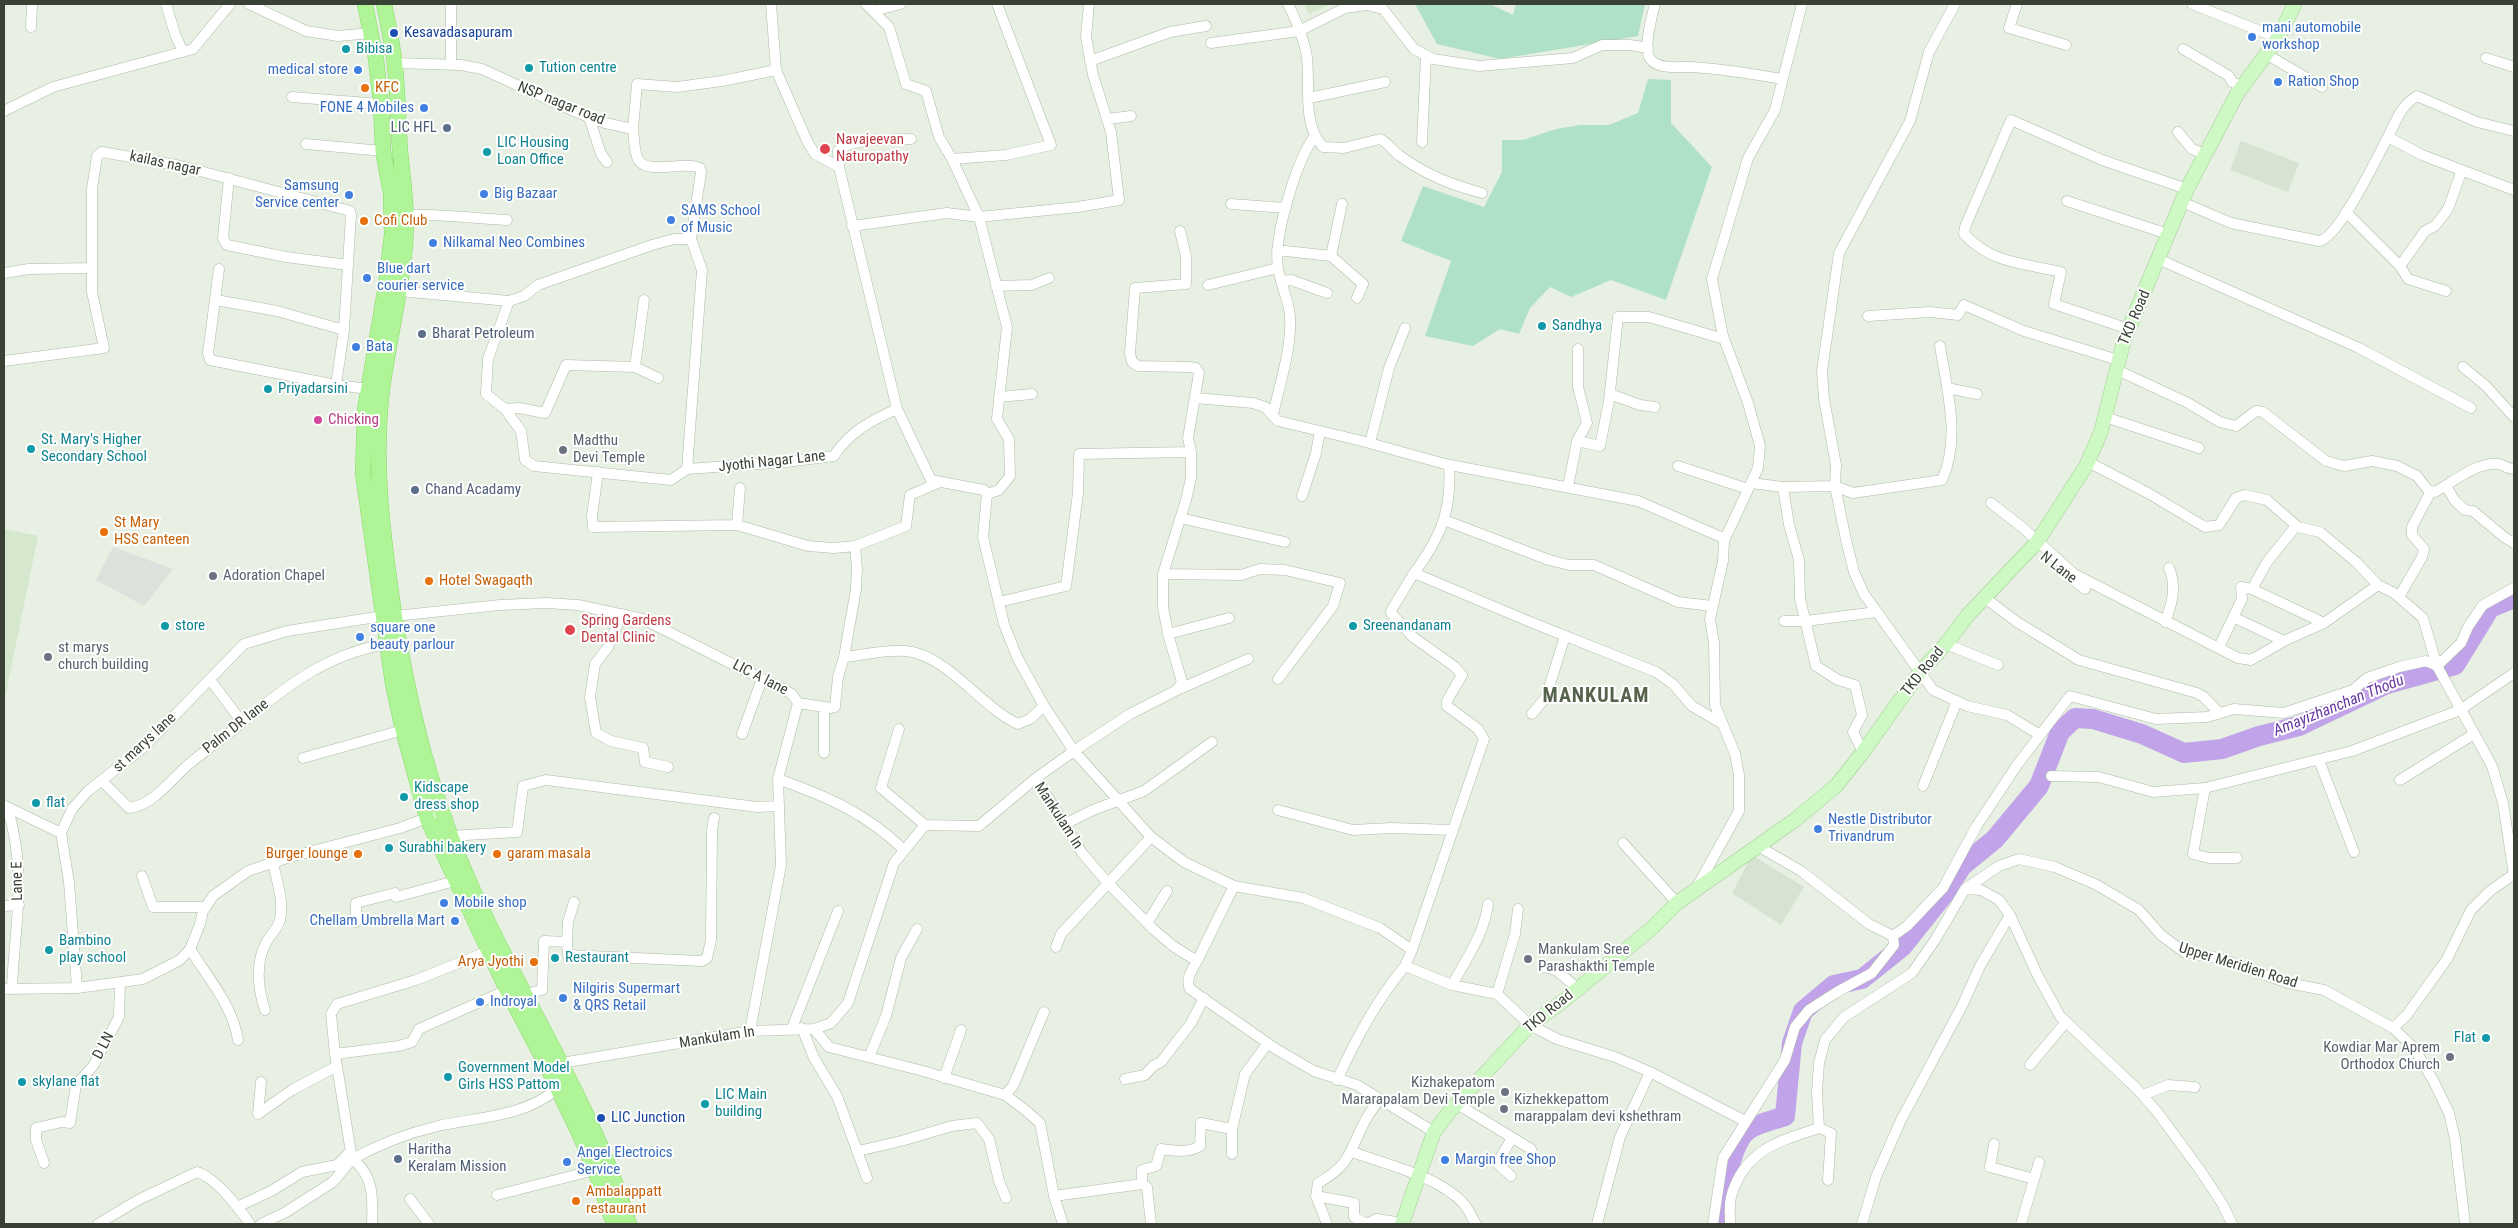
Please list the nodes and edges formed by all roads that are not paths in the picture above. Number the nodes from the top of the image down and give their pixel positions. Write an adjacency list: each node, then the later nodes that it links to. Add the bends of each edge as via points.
1 (32, 4): 21 (street)
2 (166, 4): 29 (street)
3 (230, 4): 29 (street, via 193,49)
4 (249, 4): 23 (street, via 306,31 338,36)
5 (365, 4): 23 (main road)
6 (384, 4): 34 (main road)
7 (771, 4): 37 (street)
8 (901, 4): 19 (street)
9 (996, 4): 59 (street, via 1051,145 1006,155)
10 (1089, 4): 33 (street, via 1086,37)
11 (1288, 4): 22 (street)
12 (1655, 4): 27 (street)
13 (1802, 4): 38 (street)
14 (1955, 4): 141 (street, via 1929,52 1910,121 1838,253 1822,371 1836,465)
15 (2017, 4): 26 (street, via 2009,28)
16 (2192, 4): 24 (street)
17 (2295, 4): 24 (street, TKD Road)
18 (451, 6): 35 (street)
19 (870, 7): 59 (street, via 888,27 906,84 926,91 939,137)
20 (1206, 26): 33 (street, via 1170,32)
21 (31, 27)
22 (1298, 31): 25 (street); 31 (street, via 1346,8 1367,5 1383,9 1414,49); 43 (street, via 1306,51)
23 (371, 34): 44 (main road)
24 (2278, 38): 30 (street, TKD Road)
25 (1211, 43)
26 (2066, 45)
27 (1648, 48): 31 (street, via 1602,45 1573,58 1479,66); 38 (street, via 1652,61 1663,66 1697,67)
28 (2183, 49): 40 (street)
29 (183, 52): 45 (street, via 53,87)
30 (2266, 54): 40 (street, TKD Road); 41 (street)
31 (1426, 56): 55 (street)
32 (2486, 58): 36 (street)
33 (1090, 61): 48 (street)
34 (395, 63): 35 (street, NSP nagar road); 72 (main road)
35 (451, 65): 47 (street, NSP nagar road, via 482,69)
36 (2514, 67)
37 (776, 70): 49 (street, via 677,87 637,84); 61 (street, via 815,154)
38 (1784, 79): 103 (street, via 1776,110 1748,158 1712,279)
39 (1386, 82): 43 (street)
40 (2243, 87): 58 (street, TKD Road)
41 (2322, 87)
42 (292, 97): 44 (street)
43 (1309, 98): 52 (street)
44 (381, 104): 57 (main road)
45 (4, 111)
46 (1131, 116): 48 (street)
47 (590, 117): 49 (street, NSP nagar road); 60 (street, via 601,154)
48 (1108, 119): 73 (street, via 1119,200 1078,208)
49 (633, 129): 78 (street, via 640,162 649,167 692,165 700,169)
50 (2514, 131): 53 (street, via 2477,122 2417,96 2399,112)
51 (2178, 132): 58 (street, via 2192,149)
52 (1314, 137): 65 (street, via 1323,147 1344,148 1380,139 1388,142 1398,155 1446,183); 70 (street, via 1304,153)
53 (2388, 137): 62 (street, via 2422,155); 71 (street)
54 (911, 139): 61 (street, via 845,146 838,151)
55 (1422, 142)
56 (306, 144): 57 (street)
57 (383, 151): 113 (main road, via 391,194 392,234)
58 (2205, 154): 66 (street, TKD Road)
59 (952, 159): 73 (street)
60 (607, 162)
61 (839, 167): 75 (street)
62 (2462, 170): 64 (street); 83 (street, via 2448,209 2435,226 2425,231)
63 (229, 178): 82 (street, kailas nagar, via 350,211); 82 (street, via 223,238 227,244 286,257); 84 (street, kailas nagar, via 181,166 99,153 95,160 92,188)
64 (2514, 190)
65 (1482, 193)
66 (2185, 196): 71 (street, via 2231,223 2319,241 2325,240); 77 (street, TKD Road); 101 (street, via 2011,120 1965,227 1964,234 1976,246 1999,259 2061,272 2054,304)
67 (2066, 201): 77 (street)
68 (1231, 204): 70 (street)
69 (1342, 204): 80 (street)
70 (1286, 208): 79 (street)
71 (2346, 212): 83 (street)
72 (406, 215): 74 (street, via 436,213 467,219); 92 (main road)
73 (979, 217): 75 (street, via 947,213); 91 (street)
74 (507, 220)
75 (852, 226): 122 (street)
76 (1180, 231): 118 (street, via 1186,256 1186,284 1135,288 1130,353 1132,362 1138,366 1196,368 1199,373)
77 (2168, 234): 81 (street, TKD Road)
78 (691, 239): 98 (street, via 674,239 652,245 538,285 524,296); 136 (street, via 702,270)
79 (1276, 250): 80 (street); 85 (street)
80 (1331, 256): 95 (street, via 1362,284)
81 (2158, 259): 101 (street, TKD Road); 120 (street, via 2360,348)
82 (348, 265): 102 (street, kailas nagar)
83 (2400, 266): 93 (street, via 2408,279)
84 (92, 268): 87 (street, via 29,269); 106 (street, kailas nagar, via 92,292 104,348)
85 (1278, 268): 89 (street); 90 (street)
86 (219, 269): 96 (street)
87 (4, 273)
88 (1048, 278): 91 (street, via 1032,285)
89 (1281, 281): 94 (street, via 1291,280); 123 (street, via 1290,316 1287,349)
90 (1208, 284)
91 (996, 286): 117 (street, via 1007,327)
92 (399, 291): 98 (street); 128 (main road, via 382,391)
93 (2446, 291)
94 (1327, 293)
95 (1358, 298)
96 (216, 300): 102 (street, via 276,311); 111 (street, via 208,353 210,360)
97 (644, 300): 108 (street)
98 (509, 301): 121 (street, Jyothi Nagar Lane, via 488,359 486,394)
99 (1868, 316): 107 (street, via 1930,312 1958,314 1964,305)
100 (1406, 328): 130 (street, via 1389,368)
101 (2129, 328): 107 (street, TKD Road)
102 (344, 330): 111 (street, kailas nagar)
103 (1724, 340): 115 (street, via 1649,317 1618,317); 140 (street, via 1760,446 1758,468)
104 (1940, 346): 112 (street)
105 (1578, 349): 129 (street, via 1578,387 1587,423)
106 (4, 361)
107 (2118, 365): 124 (street, TKD Road); 146 (street, via 2220,422 2236,426 2256,411 2263,412 2326,461 2344,466 2372,461 2398,466 2417,476)
108 (635, 367): 110 (street); 121 (street, via 566,365 546,413)
109 (2464, 367): 125 (street)
110 (658, 378)
111 (336, 386): 113 (street)
112 (1947, 388): 116 (street); 141 (street, via 1952,442 1942,480 1853,493)
113 (369, 389): 126 (main road)
114 (1032, 394): 117 (street)
115 (1610, 394): 119 (street); 129 (street, via 1600,446)
116 (1977, 394)
117 (999, 397): 147 (street, via 997,419 1009,439 1010,476 999,490)
118 (1195, 398): 123 (street, via 1253,404); 132 (street, via 1188,438)
119 (1655, 407)
120 (2470, 408)
121 (505, 409): 138 (street, Jyothi Nagar Lane, via 521,431 522,449 528,463)
122 (898, 409): 136 (street, Jyothi Nagar Lane, via 870,421 842,442 834,456); 139 (street, via 926,474)
123 (1273, 414): 127 (street, via 1278,421)
124 (2105, 417): 131 (street); 133 (street, TKD Road)
125 (2514, 417)
126 (364, 430): 128 (main road); 172 (main road, via 363,473)
127 (1320, 431): 130 (street); 148 (street)
128 (379, 432): 172 (main road, via 378,467)
129 (1577, 441): 143 (street)
130 (1370, 443): 134 (street)
131 (2199, 448)
132 (1191, 452): 150 (street, via 1191,478); 168 (street, via 1079,454 1078,493 1066,586)
133 (2088, 462): 153 (street, via 2205,527 2219,525 2236,498 2245,495 2267,500); 157 (street, TKD Road)
134 (1449, 465): 143 (street); 151 (street)
135 (1678, 466): 140 (street)
136 (688, 469): 138 (street, Jyothi Nagar Lane, via 671,480)
137 (2514, 469): 142 (street, via 2499,464 2473,467 2462,478)
138 (598, 472): 152 (street, via 593,527)
139 (938, 483): 147 (street, via 984,490); 158 (street, via 910,495 906,526)
140 (1749, 486): 144 (street); 154 (street)
141 (1835, 486): 144 (street); 170 (street, via 1854,572)
142 (2446, 486): 146 (street); 156 (street, via 2465,510 2473,511)
143 (1568, 487): 154 (street, via 1638,501 1712,532)
144 (1784, 487): 176 (street, via 1789,525 1799,560 1800,599)
145 (740, 488): 152 (street)
146 (2431, 491): 166 (street, via 2412,528 2412,535 2424,549 2422,557)
147 (987, 494): 168 (street, via 983,538)
148 (1302, 496)
149 (1991, 503): 157 (street)
150 (1180, 518): 155 (street); 161 (street)
151 (1444, 520): 160 (street, via 1431,551); 169 (street, via 1549,560 1569,565 1594,565 1678,602)
152 (737, 525): 158 (street, via 808,546)
153 (2296, 526): 162 (street, via 2320,532); 165 (street, via 2267,562)
154 (1724, 541): 169 (street, via 1723,561)
155 (1284, 542)
156 (2514, 543)
157 (2034, 544): 164 (street, N Lane); 167 (street, TKD Road); 177 (street, via 2074,574)
158 (855, 546): 185 (street, via 856,589)
159 (2169, 568): 177 (street, via 2174,580 2171,606)
160 (1414, 573): 180 (street); 231 (street, via 1391,613 1413,637 1462,675 1447,706 1478,729 1484,739)
161 (1163, 574): 179 (street, via 1163,607); 192 (street, via 1240,575 1260,569 1285,570 1340,583 1333,606)
162 (2378, 585): 166 (street); 178 (street)
163 (2514, 588): 188 (street, via 2483,605 2461,643)
164 (2085, 589)
165 (2252, 589): 174 (street, via 2241,587 2242,599); 178 (street)
166 (2398, 597): 188 (street, via 2423,618)
167 (1985, 598): 183 (street, TKD Road, via 1968,614); 200 (street, via 2079,660 2204,696)
168 (999, 602): 197 (street, via 1017,657)
169 (1712, 606): 203 (street, via 1715,705)
170 (1876, 612): 176 (street); 189 (street)
171 (622, 614): 172 (street, LIC A lane, via 578,605 546,603); 191 (street, LIC A lane, via 643,619); 215 (street, via 608,647 595,664 590,697 596,733 611,741 643,748 645,762)
172 (389, 616): 182 (main road); 193 (street, st marys lane, via 287,631 244,644); 227 (main road)
173 (1229, 618): 179 (street)
174 (2235, 618): 181 (street); 184 (street)
175 (1784, 621): 176 (street)
176 (1806, 621): 211 (street, via 1816,666 1838,680 1855,685 1862,715 1853,732)
177 (2165, 622): 184 (street)
178 (2324, 623): 181 (street)
179 (1168, 634): 194 (street, via 1182,682)
180 (1565, 636): 201 (street, via 1546,697); 203 (street, via 1656,672 1673,684 1692,706)
181 (2284, 641): 184 (street, via 2251,660 2238,658)
182 (386, 644): 202 (street, Palm DR lane, via 355,650 316,667); 205 (main road)
183 (1946, 644): 187 (street); 189 (street, TKD Road)
184 (2219, 647)
185 (844, 657): 197 (street, via 906,651 925,657 1000,715 1018,724 1030,719); 198 (street, via 835,707)
186 (1248, 659): 194 (street)
187 (1998, 666)
188 (2437, 666): 199 (street); 200 (street, via 2426,661 2399,667 2367,678 2352,690 2284,713 2234,709)
189 (1920, 672): 195 (street, via 1933,690); 211 (street, TKD Road)
190 (2514, 673): 199 (street)
191 (762, 679): 196 (street, LIC A lane, via 792,694); 206 (street)
192 (1278, 679)
193 (210, 681): 202 (street); 220 (street, st marys lane, via 144,747)
194 (1177, 690): 210 (street, via 1130,714)
195 (1956, 701): 208 (street, via 2007,716); 221 (street)
196 (798, 703): 198 (street); 218 (street, LIC A lane)
197 (1044, 706): 210 (street)
198 (824, 707): 212 (street)
199 (2460, 710): 207 (street); 214 (street, via 2352,751)
200 (2218, 713): 208 (street, via 2207,717 2156,719 2070,696)
201 (1532, 714)
202 (242, 722): 220 (street, Palm DR lane, via 139,806 128,808)
203 (1723, 724): 246 (street, via 1739,775 1739,811)
204 (899, 729): 230 (street, via 881,788)
205 (403, 730): 213 (street); 227 (main road)
206 (742, 734)
207 (2474, 734): 219 (street); 241 (street, via 2492,766 2503,803)
208 (2040, 735): 261 (street, via 1976,827 1943,888)
209 (1212, 742): 223 (street, via 1144,791)
210 (1074, 751): 217 (street); 223 (street)
211 (1863, 752): 236 (street, TKD Road, via 1836,786 1795,820)
212 (824, 753)
213 (303, 758)
214 (2319, 760): 222 (street); 238 (street)
215 (668, 767)
216 (2051, 776): 222 (street, via 2099,777 2153,792)
217 (1036, 778): 229 (street, Mankulam ln); 230 (street, Mankulam ln, via 979,826)
218 (778, 779): 225 (street, LIC A lane); 237 (street, via 822,794 854,810)
219 (2400, 780)
220 (102, 782): 232 (street, st marys lane, via 88,791 72,809)
221 (1923, 786)
222 (2205, 788): 239 (street, via 2193,854 2209,858)
223 (1117, 801): 229 (street); 234 (street)
224 (4, 806): 232 (street); 252 (street, Lane E, via 9,813 18,856)
225 (779, 806): 233 (street, via 756,807 546,780 523,786 517,832); 287 (street, LIC A lane, via 781,865)
226 (1278, 810): 231 (street, via 1353,830)
227 (434, 816): 233 (main road); 240 (street); 243 (main road)
228 (714, 818): 262 (street, via 711,940 707,958 702,961 568,955)
229 (1065, 824): 244 (street, Mankulam ln, via 1082,853)
230 (925, 825): 237 (street)
231 (1454, 830): 265 (street)
232 (61, 833): 272 (street, via 69,882)
233 (449, 836): 276 (main road, via 476,898)
234 (1151, 837): 244 (street); 245 (street, via 1184,862)
235 (1623, 843): 250 (street)
236 (1756, 845): 246 (street, TKD Road); 261 (street, via 1801,871 1869,924)
237 (904, 850): 285 (street, via 894,863 848,1003 831,1023)
238 (2354, 852)
239 (2237, 858)
240 (273, 863): 254 (street, via 243,875 213,896); 279 (street, via 282,906 279,923 265,943 258,980)
241 (2514, 874): 284 (street, via 2471,910 2447,959 2406,1016)
242 (142, 876): 254 (street, via 153,907)
243 (454, 880): 258 (street, via 396,897 395,892 356,903); 266 (main road)
244 (1107, 882): 259 (street, Mankulam ln); 263 (street, via 1061,934)
245 (1234, 886): 265 (street, via 1302,898 1380,928); 267 (street)
246 (1697, 887): 250 (street, TKD Road)
247 (1965, 889): 257 (street, via 1981,890 1999,900); 284 (street, Upper Meridien Road, via 1999,866 2020,859 2055,867 2097,885 2139,910 2161,935 2184,952 2218,958 2288,982 2324,990); 307 (street, Upper Meridien Road, via 1912,973 1844,1017 1825,1040 1819,1062)
248 (1166, 891): 259 (street)
249 (574, 902): 262 (street)
250 (1677, 902): 274 (street, TKD Road, via 1651,929)
251 (1488, 904): 271 (street, via 1472,950)
252 (19, 905): 253 (street); 273 (street, Lane E)
253 (4, 906)
254 (206, 907): 264 (street)
255 (1518, 909): 277 (street, via 1516,934)
256 (838, 911): 283 (street)
257 (2010, 915): 281 (street, via 2038,976); 348 (street, via 1980,966 1901,1120 1876,1177)
258 (356, 922)
259 (1148, 923): 267 (street, Mankulam ln, via 1173,946)
260 (917, 929): 291 (street, via 900,958 886,1016)
261 (1893, 936): 306 (street, via 1894,945 1872,973 1809,1010 1795,1027 1786,1060)
262 (567, 942): 276 (street, via 544,941 542,990)
263 (1056, 948)
264 (190, 949): 270 (street, via 180,960 143,979); 288 (street, via 228,1006)
265 (1412, 950): 268 (street)
266 (488, 951): 275 (main road); 290 (street, via 416,980 336,1004 331,1014)
267 (1197, 960): 278 (street, via 1188,984)
268 (1405, 966): 271 (street); 298 (street, via 1388,986 1355,1040)
269 (1543, 967): 274 (street, via 1556,970)
270 (120, 982): 272 (street); 318 (street, D LN, via 119,1017 94,1066 76,1085 70,1123 36,1128 36,1140)
271 (1452, 985): 277 (street)
272 (76, 988): 273 (street)
273 (8, 989)
274 (1578, 989): 282 (street, TKD Road)
275 (507, 990): 290 (street, via 419,1029 412,1042); 292 (main road)
276 (525, 994): 292 (main road)
277 (1497, 994): 282 (street)
278 (1204, 998): 289 (street); 297 (street, via 1191,1023 1161,1062 1145,1075)
279 (265, 1010)
280 (1044, 1012): 303 (street, via 1014,1086)
281 (2065, 1023): 293 (street); 302 (street)
282 (1530, 1025): 295 (street, via 1557,1039); 305 (street, TKD Road)
283 (797, 1028): 285 (street, Mankulam ln); 287 (street, Mankulam ln); 313 (street, via 837,1096)
284 (2393, 1028): 351 (street, Upper Meridien Road, via 2414,1048 2449,1113)
285 (814, 1029): 291 (street, via 829,1047)
286 (961, 1030): 296 (street)
287 (750, 1031): 292 (street, Mankulam ln)
288 (238, 1040)
289 (1268, 1043): 298 (street, via 1314,1071); 308 (street, via 1245,1074)
290 (335, 1054): 294 (street)
291 (869, 1057): 296 (street)
292 (554, 1064): 301 (main road); 338 (main road, via 598,1140)
293 (2030, 1064)
294 (337, 1066): 299 (street, via 292,1090 258,1114); 316 (street)
295 (1650, 1072): 306 (street); 345 (street, via 1620,1137)
296 (944, 1078): 303 (street)
297 (1125, 1079)
298 (1337, 1080): 304 (street, via 1357,1085)
299 (261, 1082)
300 (2195, 1087): 302 (street, via 2168,1085)
301 (558, 1088): 316 (street, via 546,1099 522,1109 418,1132); 319 (main road)
302 (2142, 1095): 350 (street, via 2200,1170)
303 (1005, 1096): 327 (street, via 1040,1123)
304 (1380, 1099): 309 (street); 314 (street, via 1363,1124)
305 (1457, 1104): 309 (street, TKD Road); 310 (street)
306 (1746, 1121): 346 (street, via 1723,1158)
307 (1819, 1128): 324 (street, via 1831,1133); 347 (street, via 1772,1143 1747,1164 1731,1197)
308 (1232, 1129): 315 (street); 325 (street, via 1201,1123 1200,1146 1177,1151 1161,1149 1156,1166 1142,1170)
309 (1434, 1132): 320 (street, TKD Road)
310 (1512, 1138): 312 (street); 321 (street, via 1497,1163)
311 (1994, 1144): 323 (street, via 1990,1167)
312 (1530, 1149)
313 (858, 1150): 322 (street); 329 (street, via 901,1142 952,1126 977,1123 989,1139)
314 (1352, 1152): 320 (street); 328 (street, via 1336,1173 1318,1183)
315 (1232, 1154)
316 (352, 1155): 331 (street, via 337,1165 302,1172); 334 (street, via 333,1182); 335 (street, via 371,1184 374,1195)
317 (2039, 1162): 323 (street)
318 (44, 1163)
319 (595, 1170): 326 (street); 337 (main road)
320 (1418, 1176): 343 (street, TKD Road); 344 (street, via 1451,1192 1465,1205)
321 (1511, 1176)
322 (868, 1178)
323 (2034, 1179): 349 (street)
324 (1828, 1180)
325 (1142, 1184): 327 (street); 340 (street, via 1147,1187)
326 (497, 1195)
327 (1054, 1196): 339 (street)
328 (1316, 1196): 341 (street); 342 (street, via 1354,1203 1354,1217)
329 (1006, 1198)
330 (410, 1199): 336 (street)
331 (237, 1206): 332 (street, via 206,1175 197,1172 138,1200); 333 (street)
332 (98, 1224)
333 (250, 1224)
334 (261, 1224)
335 (372, 1224)
336 (429, 1224)
337 (614, 1224)
338 (628, 1224)
339 (1063, 1224)
340 (1151, 1224)
341 (1326, 1224)
342 (1367, 1224): 343 (street, via 1376,1219)
343 (1403, 1224)
344 (1476, 1224)
345 (1597, 1224)
346 (1713, 1224)
347 (1730, 1224)
348 (1862, 1224)
349 (2021, 1224)
350 (2232, 1224)
351 (2465, 1224)

